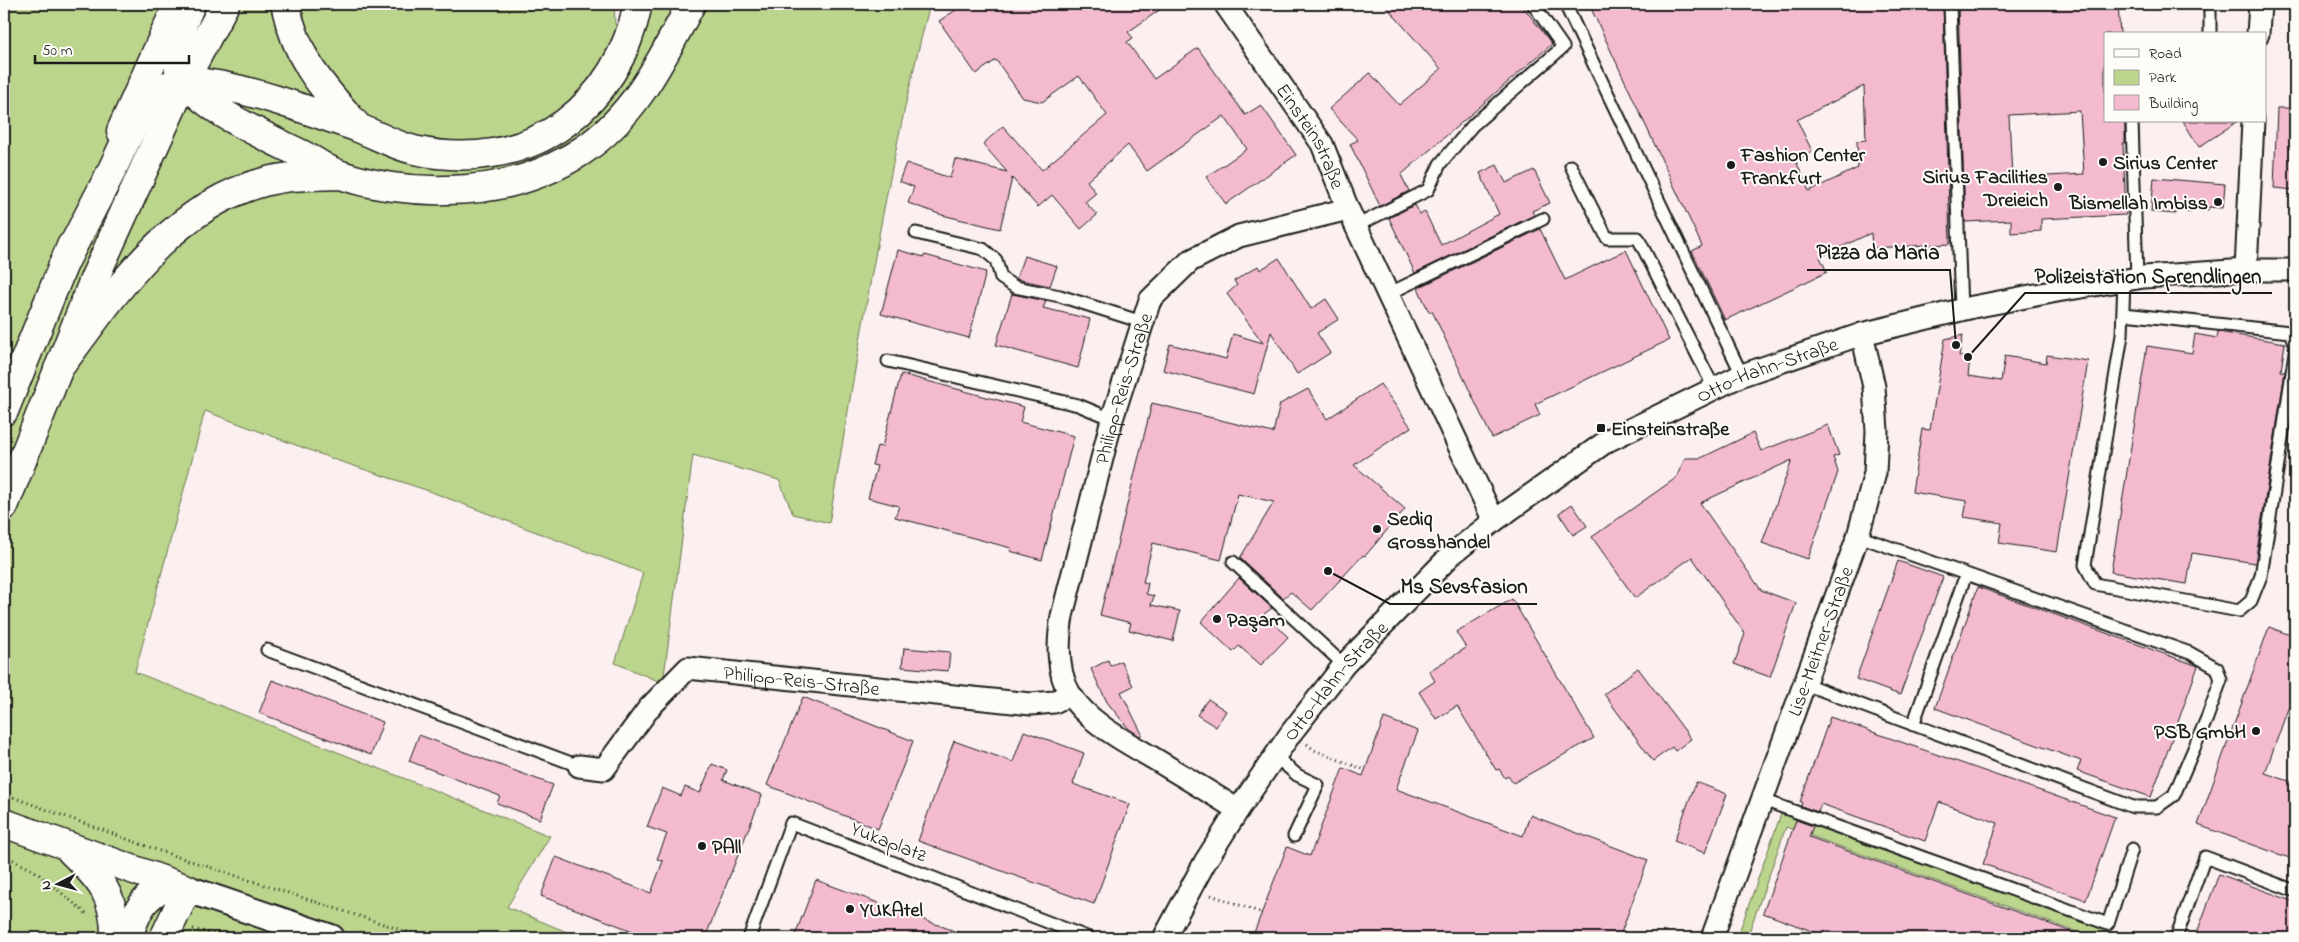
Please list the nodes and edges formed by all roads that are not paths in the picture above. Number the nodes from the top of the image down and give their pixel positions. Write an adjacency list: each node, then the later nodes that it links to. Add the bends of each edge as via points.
1 (178, 4): 24 (main road)
2 (191, 4): 15 (main road, via 178,42 178,63)
3 (225, 4): 15 (main road)
4 (285, 4): 18 (main road, via 302,57 318,83)
5 (638, 4): 18 (main road, via 632,30 612,74 575,115 552,133 527,145 501,152 442,154 413,150)
6 (691, 4): 20 (main road, via 656,70 630,108 597,140 551,169 498,186 444,190 383,185)
7 (1225, 4): 21 (street, Einsteinstraße, via 1322,144)
8 (1533, 4): 21 (lane, via 1563,47 1473,125 1440,164 1428,190)
9 (1565, 4): 37 (lane)
10 (1950, 4): 29 (lane)
11 (2210, 4): 13 (lane)
12 (2260, 4): 14 (street)
13 (2210, 32)
14 (2258, 32)
15 (184, 81): 18 (main road, via 252,92); 20 (main road, via 214,108 243,126); 24 (main road, via 167,86 146,106); 36 (main road, via 95,277)
16 (2132, 122): 27 (lane)
17 (2254, 122): 25 (street)
18 (359, 128)
19 (1571, 166): 38 (lane, via 1607,238 1638,238)
20 (340, 175): 36 (main road, via 265,182 242,189 201,210 154,247 129,274)
21 (1352, 218): 28 (street, Einsteinstraße); 31 (street, Philipp-Reis-Straße, via 1239,236 1190,261 1150,300)
22 (1543, 219): 28 (lane)
23 (916, 234): 31 (lane, via 983,249 996,260 1001,278 1015,287 1060,296)
24 (62, 267): 39 (main road)
25 (2246, 270): 26 (street, Otto-Hahn-Straße); 27 (street, Otto-Hahn-Straße)
26 (2295, 270)
27 (2131, 280): 29 (street, Otto-Hahn-Straße); 30 (lane)
28 (1388, 294): 42 (street, Einsteinstraße)
29 (1961, 310): 32 (street, Otto-Hahn-Straße)
30 (2124, 314): 33 (lane, via 2290,332); 34 (lane, via 2085,566 2095,584 2239,611 2252,601 2261,576)
31 (1142, 322): 40 (street, Philipp-Reis-Straße)
32 (1862, 334): 37 (street, Otto-Hahn-Straße); 43 (street, Lise-Meitner-Straße, via 1874,387 1876,432 1875,473)
33 (2295, 345)
34 (2295, 353)
35 (888, 361): 40 (lane, via 1078,405)
36 (58, 369): 41 (main road)
37 (1742, 375): 38 (street, Otto-Hahn-Straße)
38 (1714, 388): 42 (street, Otto-Hahn-Straße, via 1607,441)
39 (4, 411)
40 (1112, 418): 49 (street, Philipp-Reis-Straße, via 1058,641 1063,678)
41 (4, 506)
42 (1494, 521): 47 (street, Otto-Hahn-Straße, via 1452,554)
43 (1858, 536): 45 (lane); 48 (street, Lise-Meitner-Straße)
44 (1234, 562): 47 (lane)
45 (1966, 574): 50 (lane); 50 (lane, via 2190,653 2217,668 2221,680 2174,795 2157,807 2133,807)
46 (267, 650): 52 (lane)
47 (1344, 665): 51 (street, Otto-Hahn-Straße)
48 (1804, 684): 50 (lane); 53 (street, Lise-Meitner-Straße)
49 (1070, 694): 52 (street, Philipp-Reis-Straße, via 1054,702 1031,704 688,668 649,708 604,769); 54 (street, Philipp-Reis-Straße, via 1104,728)
50 (1913, 725)
51 (1275, 756): 54 (street, Otto-Hahn-Straße); 56 (lane, via 1297,775 1318,785)
52 (579, 766)
53 (1762, 800): 58 (lane, via 2108,924); 68 (street, Lise-Meitner-Straße)
54 (1238, 810): 67 (street, Otto-Hahn-Straße)
55 (4, 823): 57 (main road)
56 (1294, 836)
57 (64, 845): 59 (main road); 61 (main road, via 94,874 110,897)
58 (2132, 849)
59 (185, 888): 62 (main road, via 154,891 138,911); 63 (main road); 64 (street)
60 (2295, 891): 69 (lane, via 2205,857)
61 (115, 938)
62 (127, 938)
63 (164, 938)
64 (331, 938)
65 (749, 938): 66 (lane, Yukaplatz, via 791,823)
66 (1089, 938)
67 (1164, 938)
68 (1712, 938)
69 (2176, 938)

